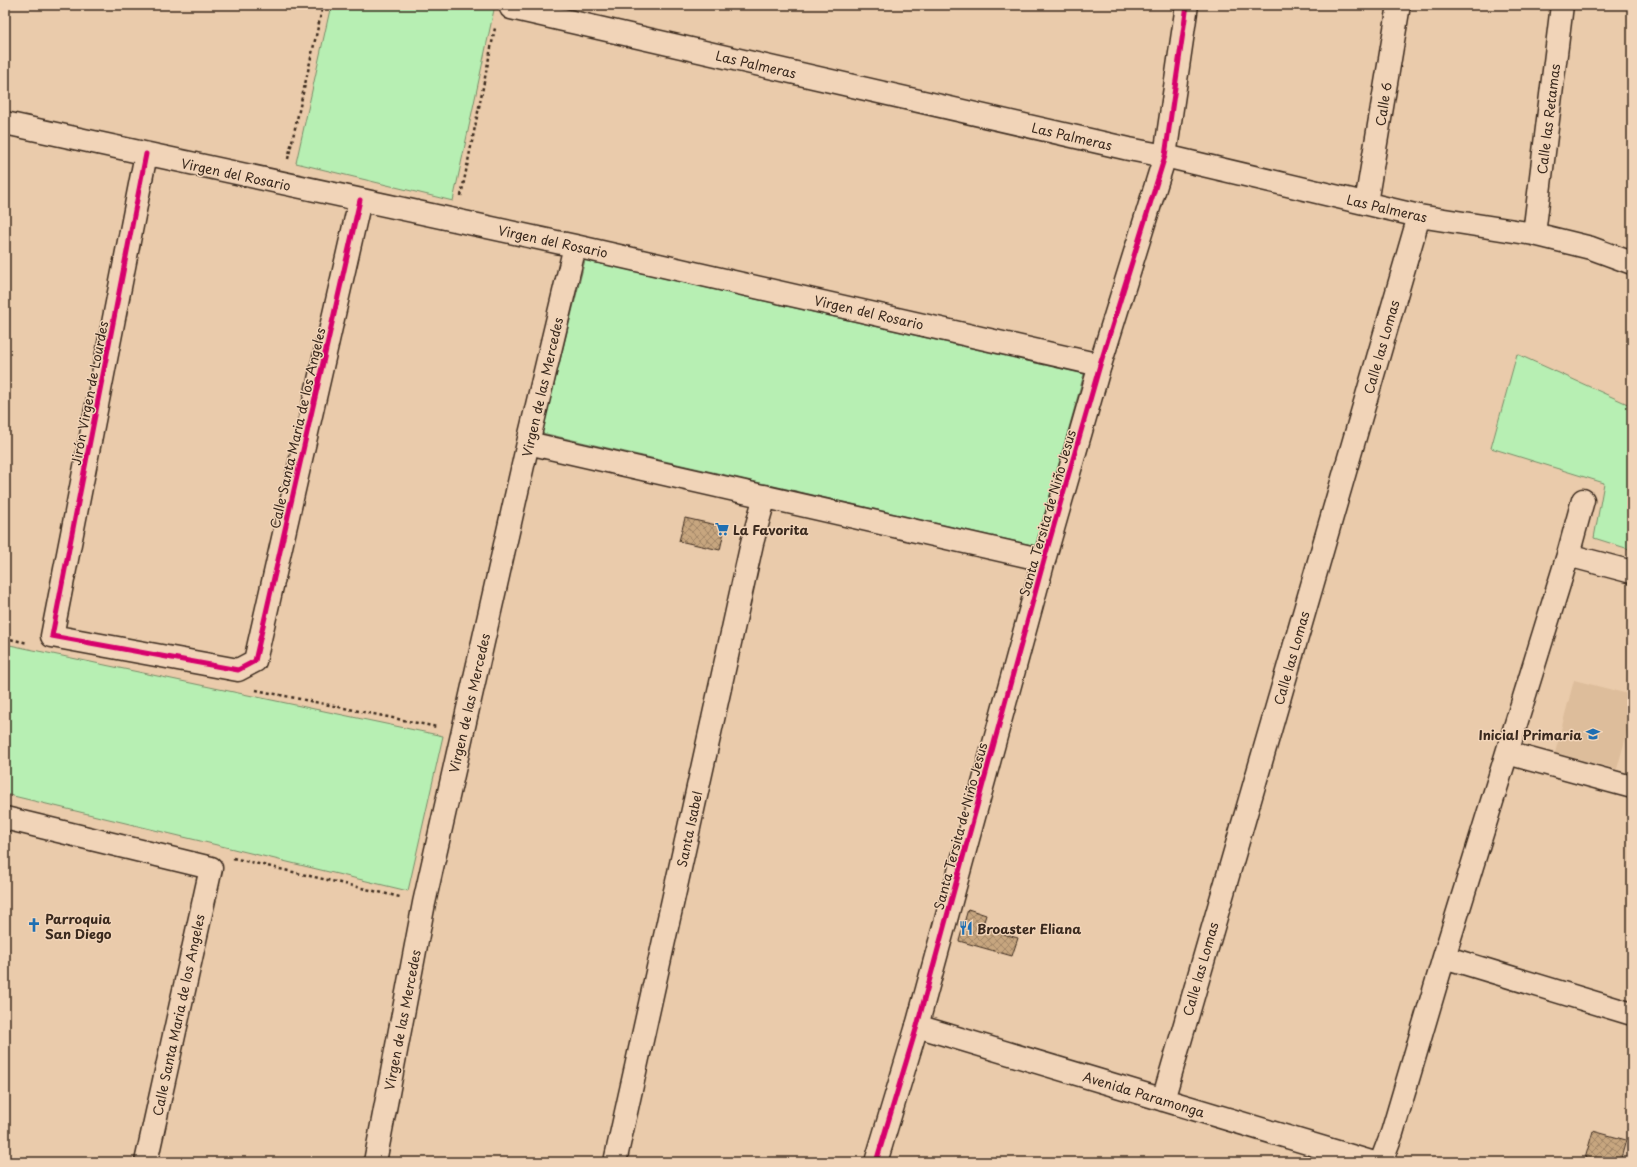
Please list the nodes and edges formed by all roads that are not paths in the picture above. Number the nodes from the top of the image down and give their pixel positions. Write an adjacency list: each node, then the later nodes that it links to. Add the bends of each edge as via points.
1 (1186, 5): 7 (street, Santa Tersita de Niño Jesus)
2 (1399, 5): 9 (street, Calle 6)
3 (1562, 5): 11 (street, Calle las Retamas)
4 (511, 6): 7 (street, Las Palmeras)
5 (5, 123): 6 (street, Virgen del Rosario)
6 (146, 154): 8 (street, Virgen del Rosario); 21 (street, Jirón Virgen de Lourdes, via 52,636 238,670)
7 (1165, 156): 9 (street, Las Palmeras); 14 (street, Santa Tersita de Niño Jesus)
8 (360, 200): 12 (street, Virgen del Rosario); 21 (street, Calle Santa Maria de los Angeles)
9 (1366, 203): 10 (street, Las Palmeras)
10 (1419, 216): 11 (street, Las Palmeras); 28 (street, Calle las Lomas)
11 (1534, 234): 13 (street, Las Palmeras, via 1591,248)
12 (576, 246): 14 (street, Virgen del Rosario); 15 (street, Virgen de las Mercedes)
13 (1632, 263)
14 (1100, 365): 19 (street, Santa Tersita de Niño Jesus)
15 (528, 443): 16 (street); 30 (street, Virgen de las Mercedes, via 424,903)
16 (764, 496): 19 (street); 31 (street, Santa Isabel)
17 (1583, 500): 18 (street)
18 (1568, 555): 20 (street); 22 (street)
19 (1044, 560): 27 (street, Santa Tersita de Niño Jesus)
20 (1632, 572)
21 (255, 661)
22 (1507, 753): 23 (street); 25 (street)
23 (1632, 788)
24 (5, 818): 29 (street, Calle Santa Maria de los Angeles, via 211,868)
25 (1444, 957): 26 (street); 34 (street)
26 (1632, 1014)
27 (917, 1026): 28 (street, Avenida Paramonga); 32 (street, Santa Tersita de Niño Jesus)
28 (1163, 1100): 33 (street, Avenida Paramonga)
29 (146, 1162)
30 (375, 1162)
31 (615, 1162)
32 (876, 1162)
33 (1371, 1162)
34 (1381, 1162)

